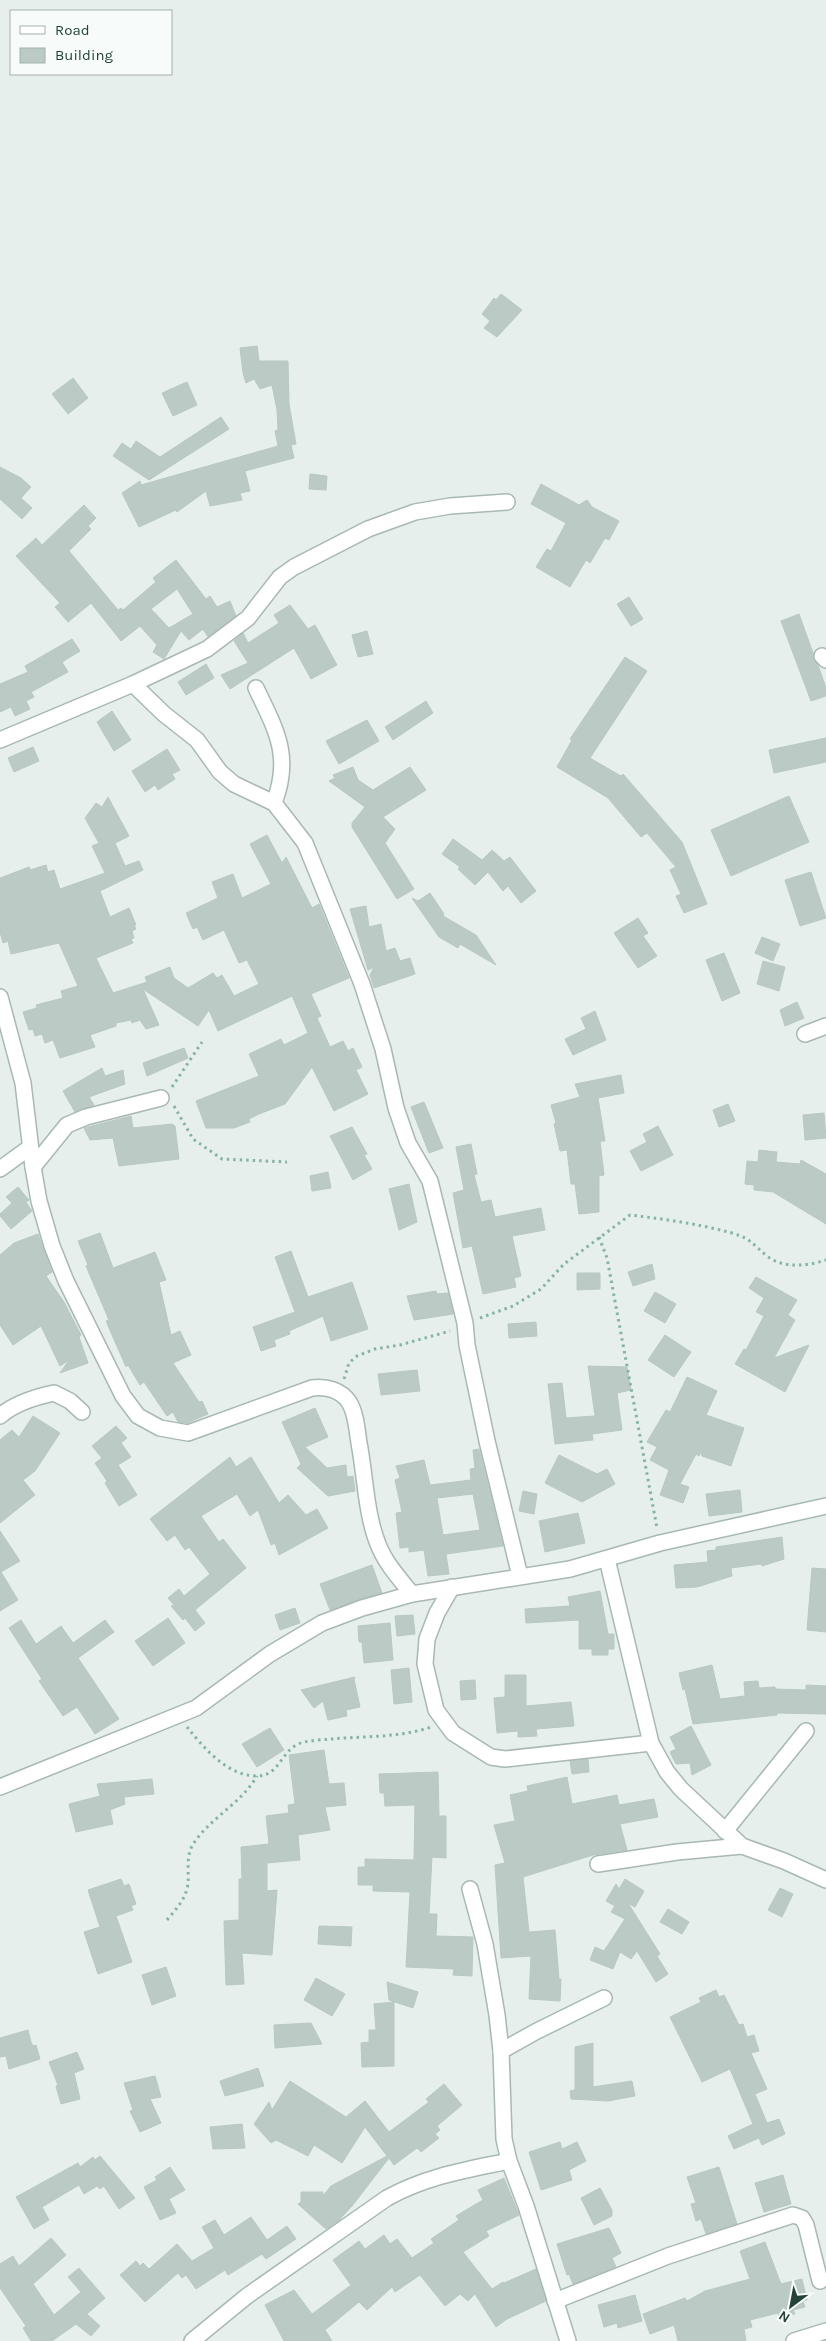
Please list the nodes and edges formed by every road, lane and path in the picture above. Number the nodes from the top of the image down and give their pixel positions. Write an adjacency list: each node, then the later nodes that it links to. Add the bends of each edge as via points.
1 (507, 502): 2 (street, via 424,511 368,529 280,577 248,618 207,649)
2 (133, 684): 4 (street); 5 (street, via 197,740 220,772 234,784)
3 (256, 688): 5 (street, via 276,730 283,759 282,784)
4 (0, 740)
5 (274, 804): 17 (street, via 305,842 362,984 408,1143 430,1181)
6 (0, 997): 11 (street, via 23,1083)
7 (826, 1026): 8 (street)
8 (805, 1034)
9 (202, 1042): 10 (path)
10 (162, 1098): 12 (path, via 175,1107 193,1139 218,1156 234,1160); 13 (street, via 86,1117 67,1125)
11 (29, 1148): 13 (street); 14 (street)
12 (287, 1162)
13 (33, 1167): 18 (street, via 52,1246 66,1281 123,1396 138,1416 160,1428 188,1433 312,1388 323,1387)
14 (0, 1169)
15 (599, 1237): 16 (path, via 630,1215 660,1218 752,1240 768,1257 779,1263 798,1266); 17 (path, via 534,1293 513,1306); 22 (path, via 607,1258)
16 (826, 1260)
17 (465, 1324): 18 (path, via 357,1356 349,1363); 24 (street, via 485,1432)
18 (341, 1394): 26 (street, via 350,1402 357,1425 378,1545)
19 (82, 1412): 20 (street, via 54,1393 27,1400)
20 (0, 1416)
21 (826, 1506): 22 (street)
22 (660, 1543): 23 (street)
23 (607, 1559): 24 (street, via 570,1569); 30 (street)
24 (520, 1576): 25 (street)
25 (452, 1588): 26 (street); 28 (street, via 430,1626 425,1652 436,1710)
26 (412, 1594): 27 (street, via 322,1623 270,1654 203,1704)
27 (178, 1716): 31 (path, via 215,1759); 32 (street)
28 (443, 1722): 30 (street, via 452,1733 478,1750 491,1757 505,1759); 31 (path, via 420,1731 298,1744 270,1773)
29 (806, 1730): 33 (street)
30 (651, 1743): 33 (street, via 666,1772)
31 (257, 1776): 38 (path, via 244,1795 192,1847 183,1901)
32 (0, 1787)
33 (725, 1831): 34 (street)
34 (742, 1846): 35 (street); 36 (street)
35 (598, 1864)
36 (826, 1880)
37 (470, 1889): 40 (street, via 485,1944)
38 (167, 1920)
39 (604, 1998): 40 (street)
40 (501, 2051): 41 (street, via 504,2139)
41 (509, 2161): 43 (street); 45 (street, via 412,2184 248,2296)
42 (820, 2281): 43 (street, via 806,2225 802,2218 793,2215 668,2256)
43 (555, 2301): 46 (street)
44 (826, 2331): 47 (street)
45 (192, 2341)
46 (568, 2341)
47 (794, 2341)

